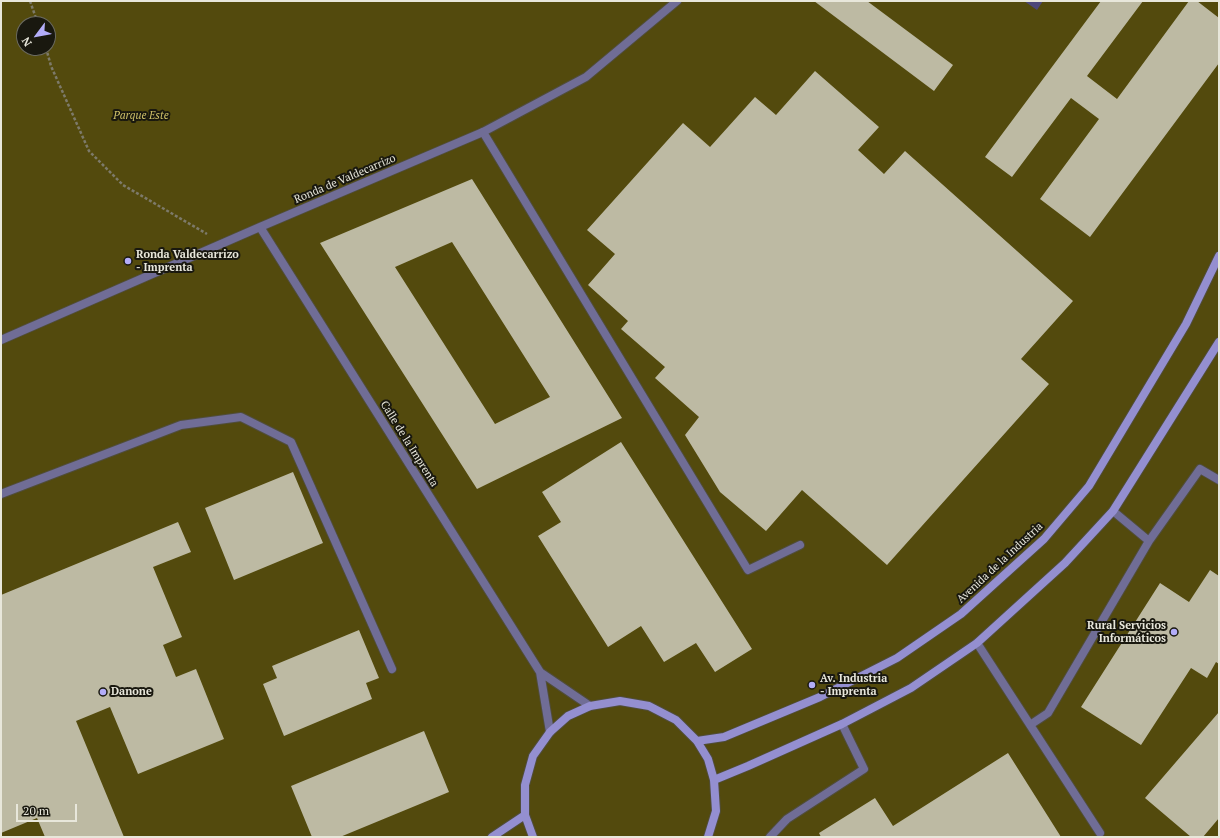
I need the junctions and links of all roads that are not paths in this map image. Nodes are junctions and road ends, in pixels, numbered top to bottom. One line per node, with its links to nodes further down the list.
1 (677, 1): 2 (street, Ronda de Valdecarrizo)
2 (483, 132): 3 (street, Ronda de Valdecarrizo); 11 (street)
3 (260, 227): 5 (street, Ronda de Valdecarrizo); 14 (street, Calle de la Imprenta)
4 (1219, 256): 19 (street, Avenida de la Industria)
5 (1, 340)
6 (1218, 346): 9 (street)
7 (1219, 480): 10 (street)
8 (1, 494): 13 (street)
9 (1112, 511): 10 (street); 12 (street)
10 (1149, 540): 17 (street)
11 (800, 545)
12 (977, 643): 16 (street); 17 (street)
13 (392, 669)
14 (540, 672): 15 (street, Calle de la Imprenta); 18 (street, Calle de la Imprenta)
15 (590, 706): 18 (street); 19 (street)
16 (842, 724): 20 (street); 26 (street)
17 (1030, 725): 22 (street)
18 (550, 732): 21 (street)
19 (697, 741): 20 (street)
20 (714, 780): 25 (street)
21 (525, 815): 23 (street); 24 (street)
22 (1100, 833)
23 (492, 837)
24 (533, 837)
25 (708, 837)
26 (770, 837)

